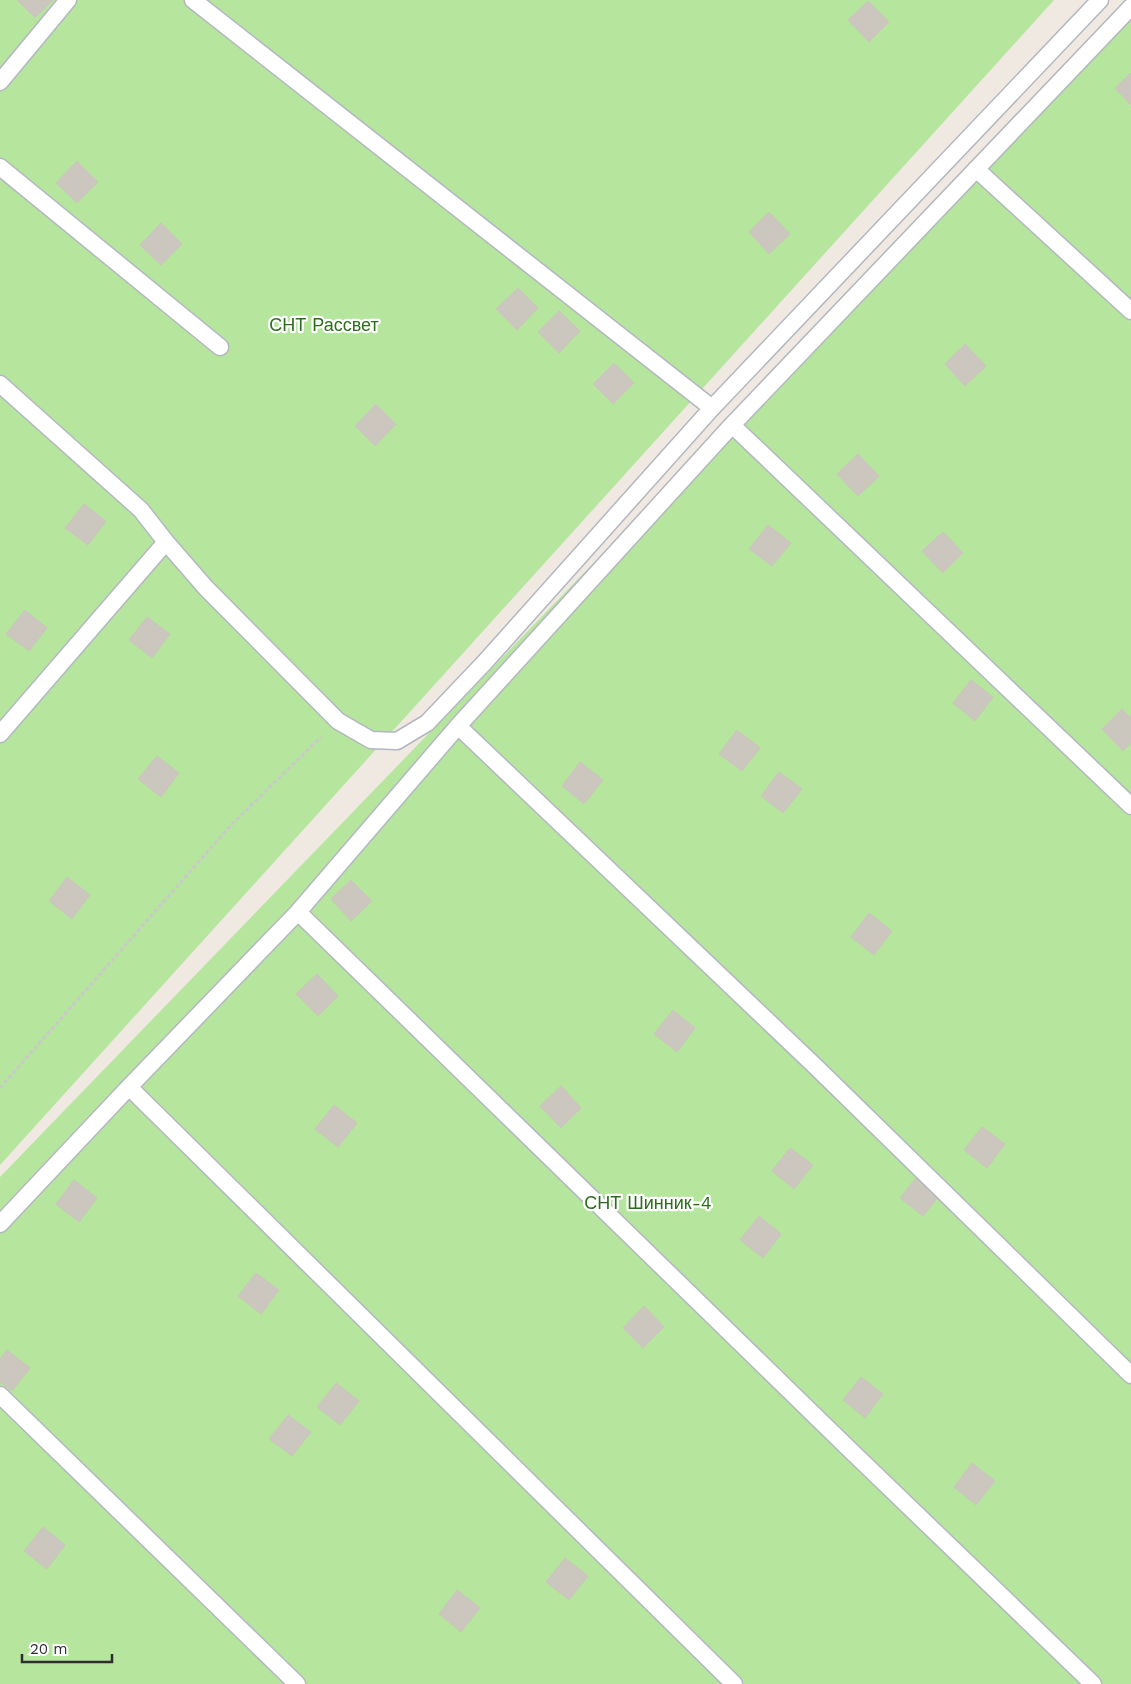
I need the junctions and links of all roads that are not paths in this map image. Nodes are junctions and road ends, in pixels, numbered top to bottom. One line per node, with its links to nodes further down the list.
1 (68, 0): 5 (lane)
2 (194, 0): 11 (lane)
3 (1100, 0): 11 (lane)
4 (1131, 7): 7 (lane)
5 (0, 82)
6 (0, 167): 9 (lane)
7 (976, 169): 8 (lane); 12 (lane)
8 (1131, 311)
9 (220, 347)
10 (0, 384): 13 (lane)
11 (712, 408): 13 (lane)
12 (732, 425): 14 (lane); 16 (lane)
13 (166, 542): 15 (lane)
14 (458, 726): 17 (lane); 20 (lane)
15 (0, 734)
16 (1131, 806)
17 (298, 912): 18 (lane); 24 (lane)
18 (129, 1087): 19 (lane); 23 (lane)
19 (0, 1224)
20 (1131, 1375)
21 (0, 1395): 22 (lane)
22 (297, 1684)
23 (734, 1684)
24 (1093, 1684)

